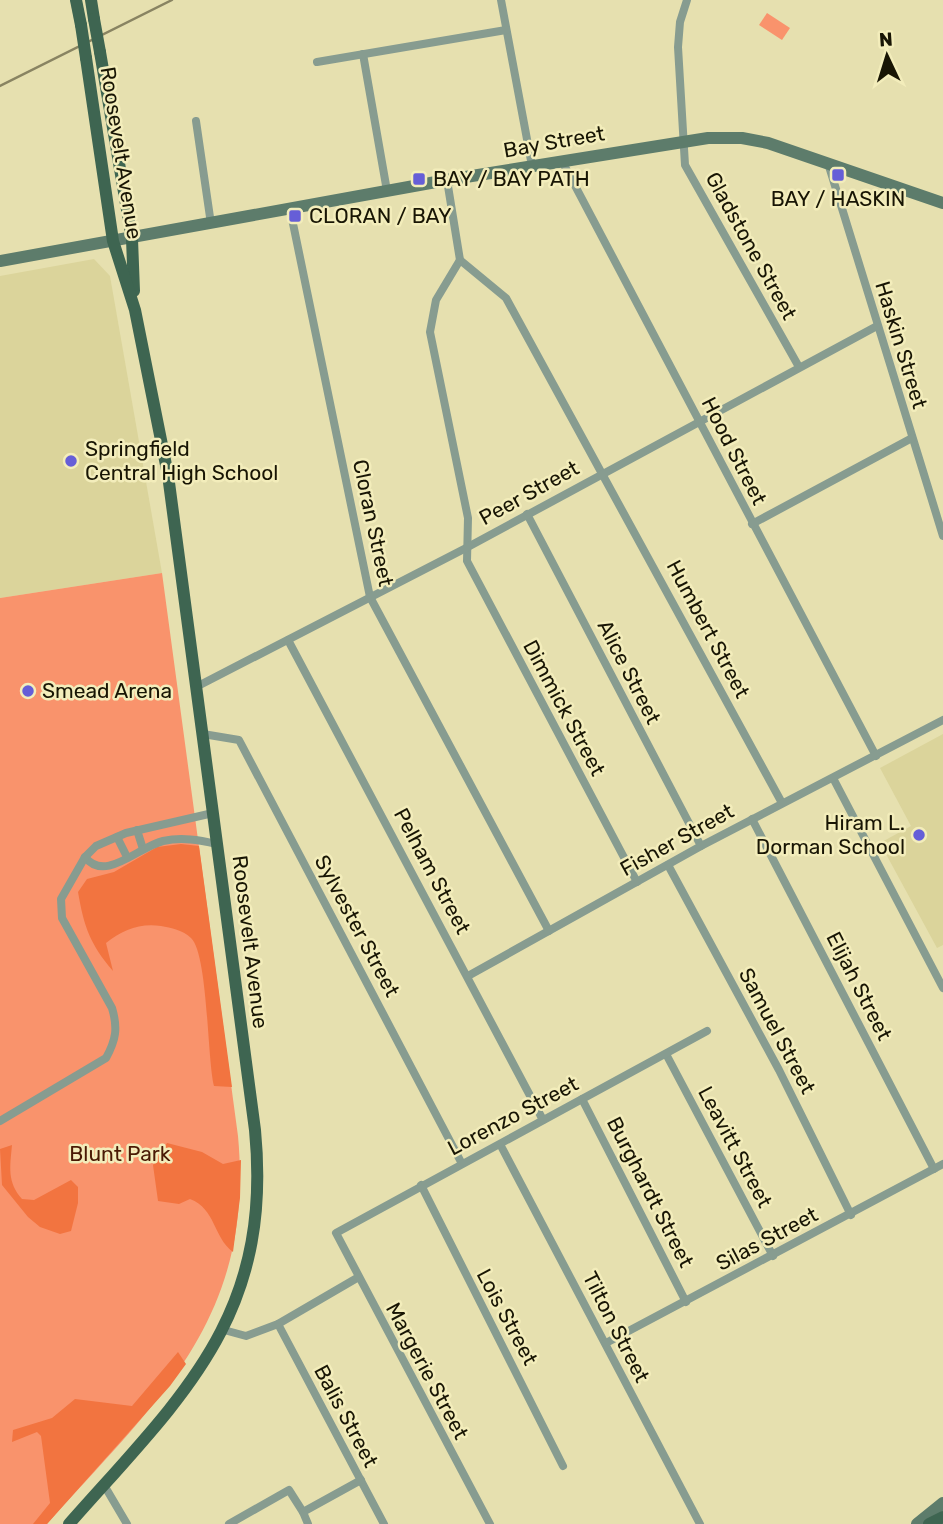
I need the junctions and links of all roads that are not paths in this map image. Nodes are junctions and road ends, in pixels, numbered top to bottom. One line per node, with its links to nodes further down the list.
1 (76, 0): 19 (main road, Roosevelt Avenue, bridge)
2 (91, 0): 18 (main road, Roosevelt Avenue, bridge)
3 (501, 0): 5 (street)
4 (687, 0): 9 (street, Gladstone Street)
5 (506, 30): 6 (street); 12 (street)
6 (363, 54): 7 (street); 14 (street)
7 (317, 62)
8 (196, 121): 17 (street)
9 (681, 140): 10 (main road, Bay Street); 11 (main road, Bay Street); 24 (street, Gladstone Street)
10 (562, 160): 12 (main road, Bay Street); 25 (street, Hood Street)
11 (828, 163): 15 (main road, Bay Street); 23 (street, Haskin Street)
12 (532, 166): 13 (main road, Bay Street)
13 (447, 180): 14 (main road, Bay Street); 20 (street)
14 (387, 191): 16 (main road, Bay Street)
15 (943, 203)
16 (290, 209): 17 (main road, Bay Street); 32 (street, Cloran Street)
17 (211, 224): 18 (main road, Bay Street)
18 (132, 239): 19 (main road, Bay Street); 22 (main road, Roosevelt Avenue)
19 (113, 241): 21 (main road, Bay Street); 22 (main road, Roosevelt Avenue)
20 (460, 260): 27 (street, Humbert Street); 31 (street, Dimmick Street)
21 (0, 261)
22 (135, 310): 34 (main road, Roosevelt Avenue)
23 (877, 326): 24 (street, Peer Street); 26 (street, Haskin Street)
24 (799, 367): 25 (street, Peer Street)
25 (698, 421): 27 (street, Peer Street); 29 (street, Hood Street)
26 (912, 438): 29 (street); 30 (street, Haskin Street)
27 (600, 473): 28 (street, Peer Street); 39 (street, Humbert Street)
28 (527, 514): 31 (street, Peer Street); 45 (street, Alice Street)
29 (752, 524): 37 (street, Hood Street)
30 (943, 536)
31 (466, 548): 32 (street, Peer Street); 50 (street, Dimmick Street)
32 (370, 597): 33 (street, Peer Street); 51 (street, Cloran Street)
33 (288, 640): 34 (street, Peer Street); 52 (street, Pelham Street)
34 (196, 687): 36 (main road, Roosevelt Avenue)
35 (943, 720): 37 (street, Fisher Street)
36 (203, 734): 40 (main road, Roosevelt Avenue); 60 (street, Sylvester Street)
37 (876, 756): 38 (street, Fisher Street)
38 (833, 778): 39 (street, Fisher Street); 53 (street)
39 (782, 803): 41 (street, Fisher Street)
40 (213, 813): 42 (street); 44 (main road, Roosevelt Avenue)
41 (752, 819): 45 (street, Fisher Street); 62 (street, Elijah Street)
42 (137, 830): 43 (street); 46 (street)
43 (117, 837): 47 (street); 48 (street)
44 (217, 844): 46 (street); 70 (main road, Roosevelt Avenue)
45 (701, 846): 49 (street, Fisher Street)
46 (143, 849): 48 (street)
47 (85, 857): 48 (street); 58 (street)
48 (127, 857)
49 (668, 865): 50 (street, Fisher Street); 64 (street, Samuel Street)
50 (637, 883): 51 (street, Fisher Street)
51 (549, 931): 52 (street, Fisher Street)
52 (468, 976): 57 (street, Pelham Street)
53 (943, 988)
54 (707, 1031): 55 (street, Lorenzo Street)
55 (666, 1054): 56 (street, Lorenzo Street); 66 (street, Leavitt Street)
56 (582, 1099): 57 (street, Lorenzo Street); 68 (street, Burghardt Street)
57 (543, 1120): 59 (street, Lorenzo Street)
58 (0, 1121)
59 (501, 1146): 60 (street, Lorenzo Street); 71 (street, Tilton Street)
60 (461, 1162): 63 (street, Lorenzo Street)
61 (943, 1164): 62 (street, Silas Street)
62 (934, 1169): 64 (street, Silas Street)
63 (421, 1185): 65 (street, Lorenzo Street); 72 (street, Lois Street)
64 (851, 1215): 66 (street, Silas Street)
65 (336, 1233): 67 (street, Margerie Street)
66 (773, 1256): 68 (street, Silas Street)
67 (357, 1278): 69 (street); 83 (street, Margerie Street)
68 (686, 1302): 71 (street, Silas Street)
69 (278, 1324): 70 (street); 73 (street, Balis Street)
70 (224, 1330): 74 (main road, Roosevelt Avenue)
71 (606, 1343): 84 (street, Tilton Street)
72 (563, 1466)
73 (361, 1480): 76 (street); 82 (street, Balis Street)
74 (104, 1485): 78 (main road, Roosevelt Avenue); 79 (street)
75 (943, 1503): 85 (main road)
76 (303, 1512): 80 (street); 81 (street)
77 (943, 1517): 86 (main road)
78 (69, 1524)
79 (127, 1524)
80 (229, 1524)
81 (307, 1524)
82 (384, 1524)
83 (490, 1524)
84 (701, 1524)
85 (917, 1524)
86 (929, 1524)

